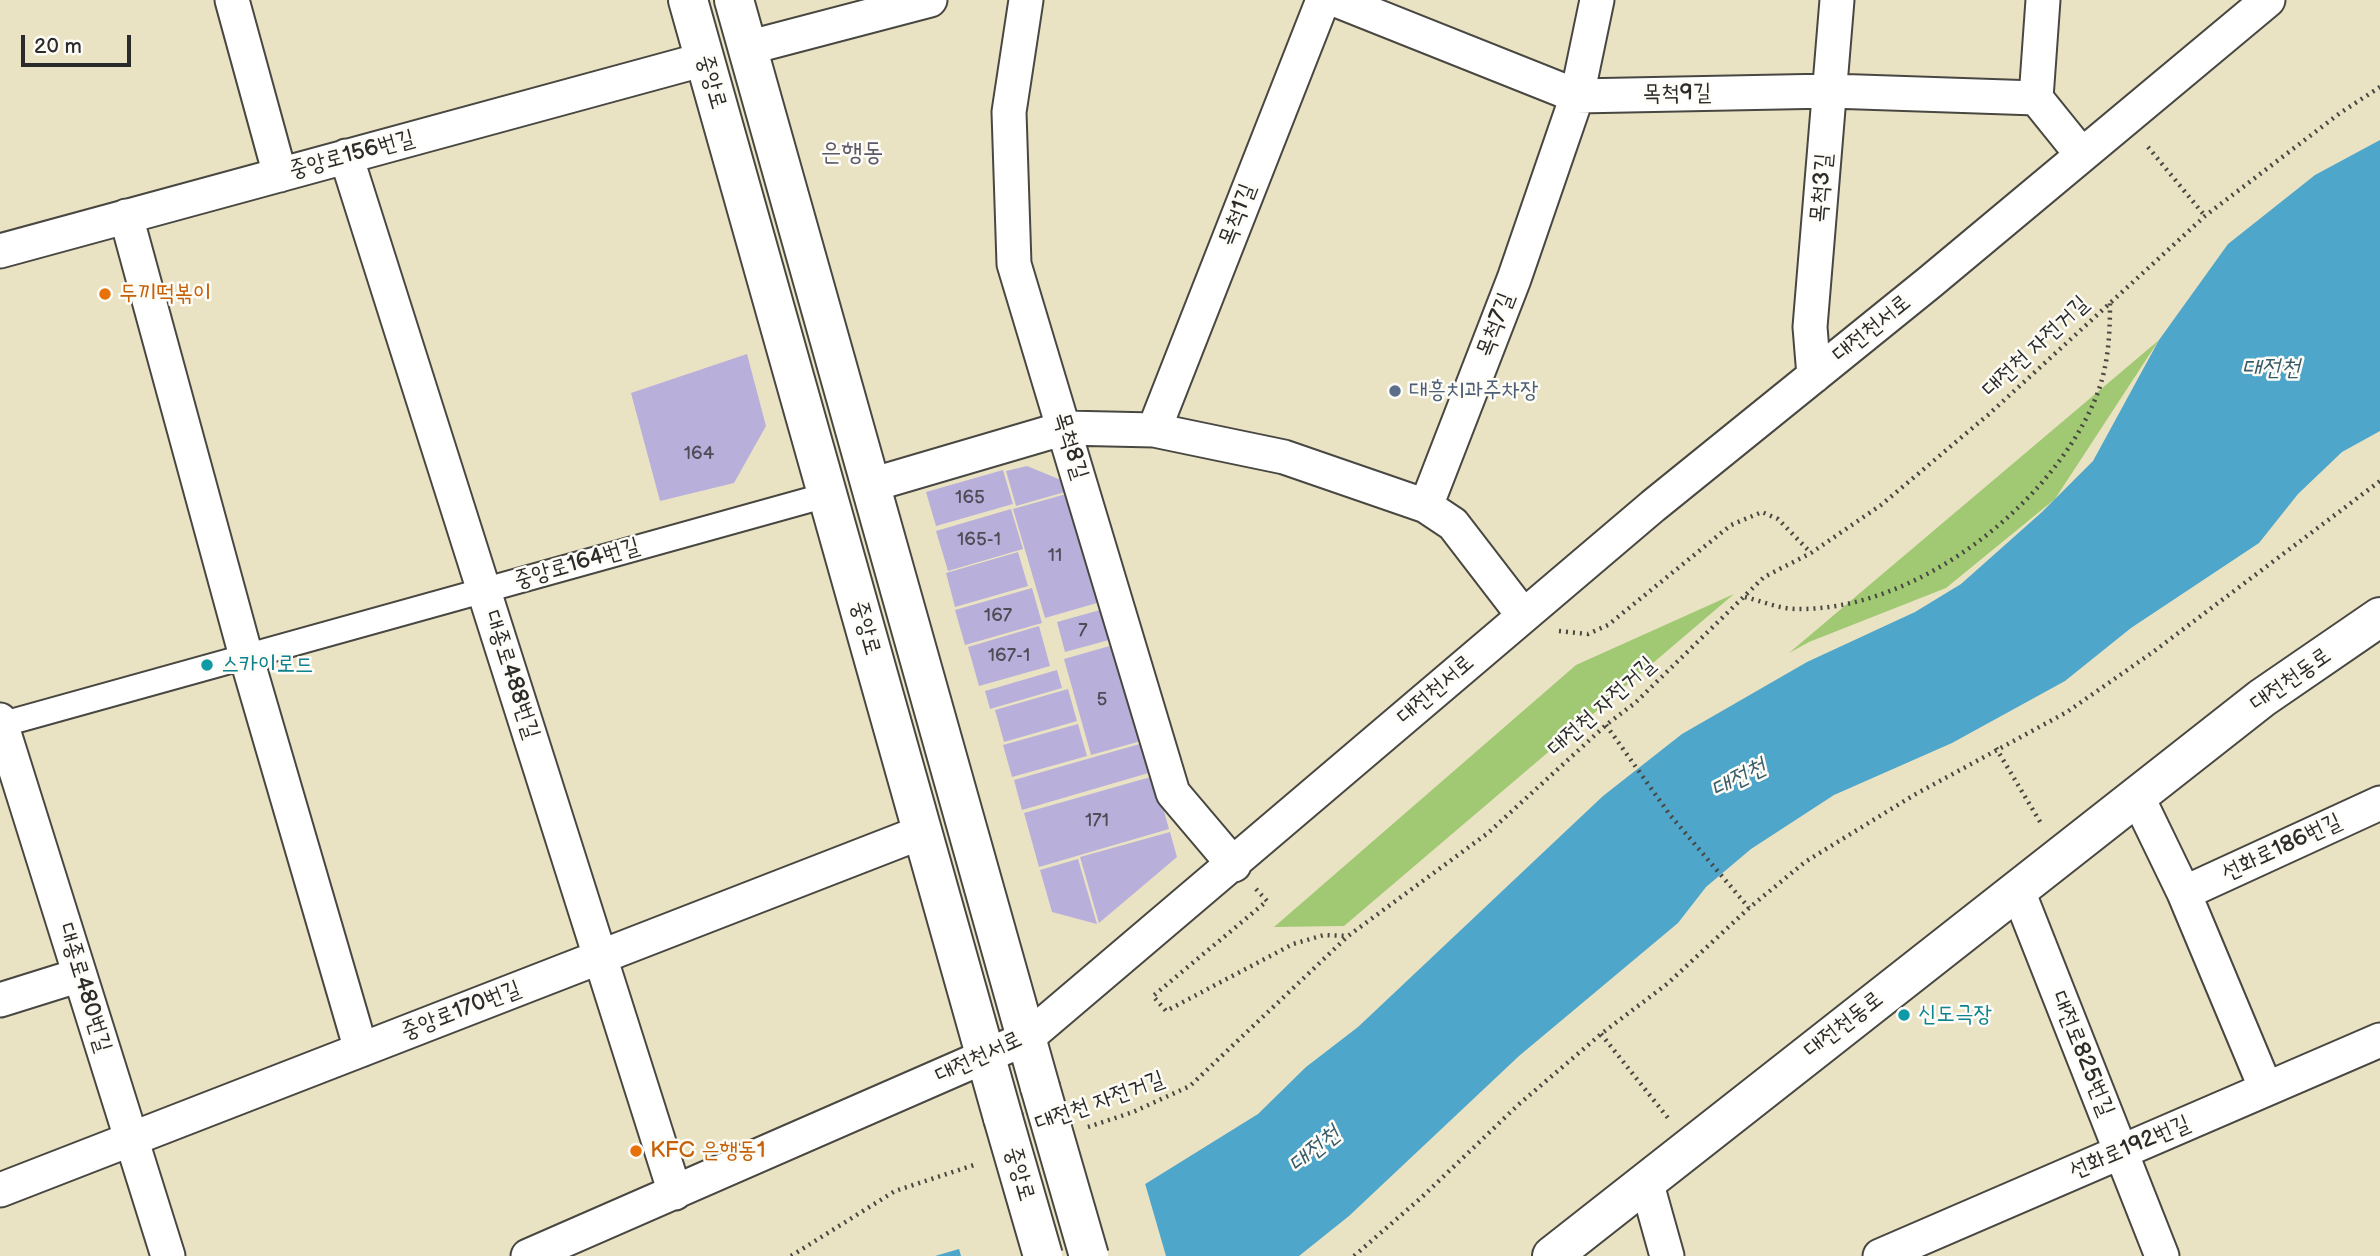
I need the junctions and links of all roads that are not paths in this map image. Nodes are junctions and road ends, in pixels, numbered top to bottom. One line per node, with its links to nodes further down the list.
1 (232, 0): 19 (street)
2 (688, 0): 13 (main road, 중앙로)
3 (734, 0): 12 (main road, 중앙로)
4 (930, 0): 12 (street)
5 (1026, 0): 23 (street, 목척8길)
6 (1322, 0): 24 (street, 목척1길)
7 (1336, 0): 15 (street, 목척9길)
8 (1597, 0): 15 (street, 목척7길)
9 (1837, 0): 14 (street, 목척3길)
10 (2043, 0): 16 (street)
11 (2259, 4): 17 (street, 대전천서로)
12 (747, 48): 25 (main road, 중앙로)
13 (705, 59): 18 (street, 중앙로156번길); 26 (main road, 중앙로)
14 (1830, 91): 15 (street, 목척9길); 16 (street, 목척9길); 22 (street, 목척3길)
15 (1577, 96): 27 (street, 목척7길)
16 (2036, 98): 17 (street)
17 (2082, 155): 22 (street, 대전천서로)
18 (346, 156): 19 (street, 중앙로156번길); 28 (street, 대종로488번길)
19 (280, 174): 20 (street, 중앙로156번길)
20 (126, 216): 21 (street, 중앙로156번길); 31 (street)
21 (0, 251)
22 (1814, 376): 29 (street, 대전천서로)
23 (1065, 428): 24 (street); 25 (street); 36 (street, 목척8길)
24 (1154, 430): 27 (street)
25 (871, 485): 42 (main road, 중앙로)
26 (828, 495): 28 (street, 중앙로164번길); 35 (main road, 중앙로)
27 (1426, 506): 29 (street)
28 (484, 590): 31 (street, 중앙로164번길); 39 (street, 대종로488번길)
29 (1523, 615): 36 (street, 대전천서로)
30 (2380, 617): 33 (main road, 대전천동로)
31 (246, 656): 32 (street, 중앙로164번길); 44 (street)
32 (0, 723): 40 (street, 대종로480번길)
33 (2138, 798): 37 (main road, 대전천동로); 38 (street)
34 (2380, 803): 38 (street, 선화로186번길)
35 (922, 832): 39 (street, 중앙로170번길); 45 (main road, 중앙로)
36 (1234, 865): 42 (street, 대전천서로)
37 (2018, 891): 48 (street, 대전로825번길); 49 (main road, 대전천동로)
38 (2184, 893): 46 (street)
39 (600, 957): 44 (street, 중앙로170번길); 51 (street, 대종로488번길)
40 (80, 975): 41 (street); 47 (street, 대종로480번길)
41 (0, 1000)
42 (1027, 1038): 45 (street, 대전천서로); 55 (main road, 중앙로, bridge)
43 (2380, 1040): 46 (street, 선화로192번길)
44 (361, 1050): 47 (street, 중앙로170번길)
45 (985, 1056): 51 (street, 대전천서로); 54 (main road, 중앙로, bridge)
46 (2266, 1089): 48 (street, 선화로192번길)
47 (131, 1139): 50 (street, 중앙로170번길); 52 (street, 대종로480번길)
48 (2121, 1152): 58 (street, 선화로192번길); 59 (street, 대전로825번길)
49 (1646, 1181): 56 (main road, 대전천동로); 57 (street)
50 (0, 1190)
51 (675, 1193): 53 (street, 대전천서로)
52 (168, 1256)
53 (528, 1256)
54 (1044, 1256)
55 (1089, 1256)
56 (1552, 1256)
57 (1667, 1256)
58 (1880, 1256)
59 (2162, 1256)

